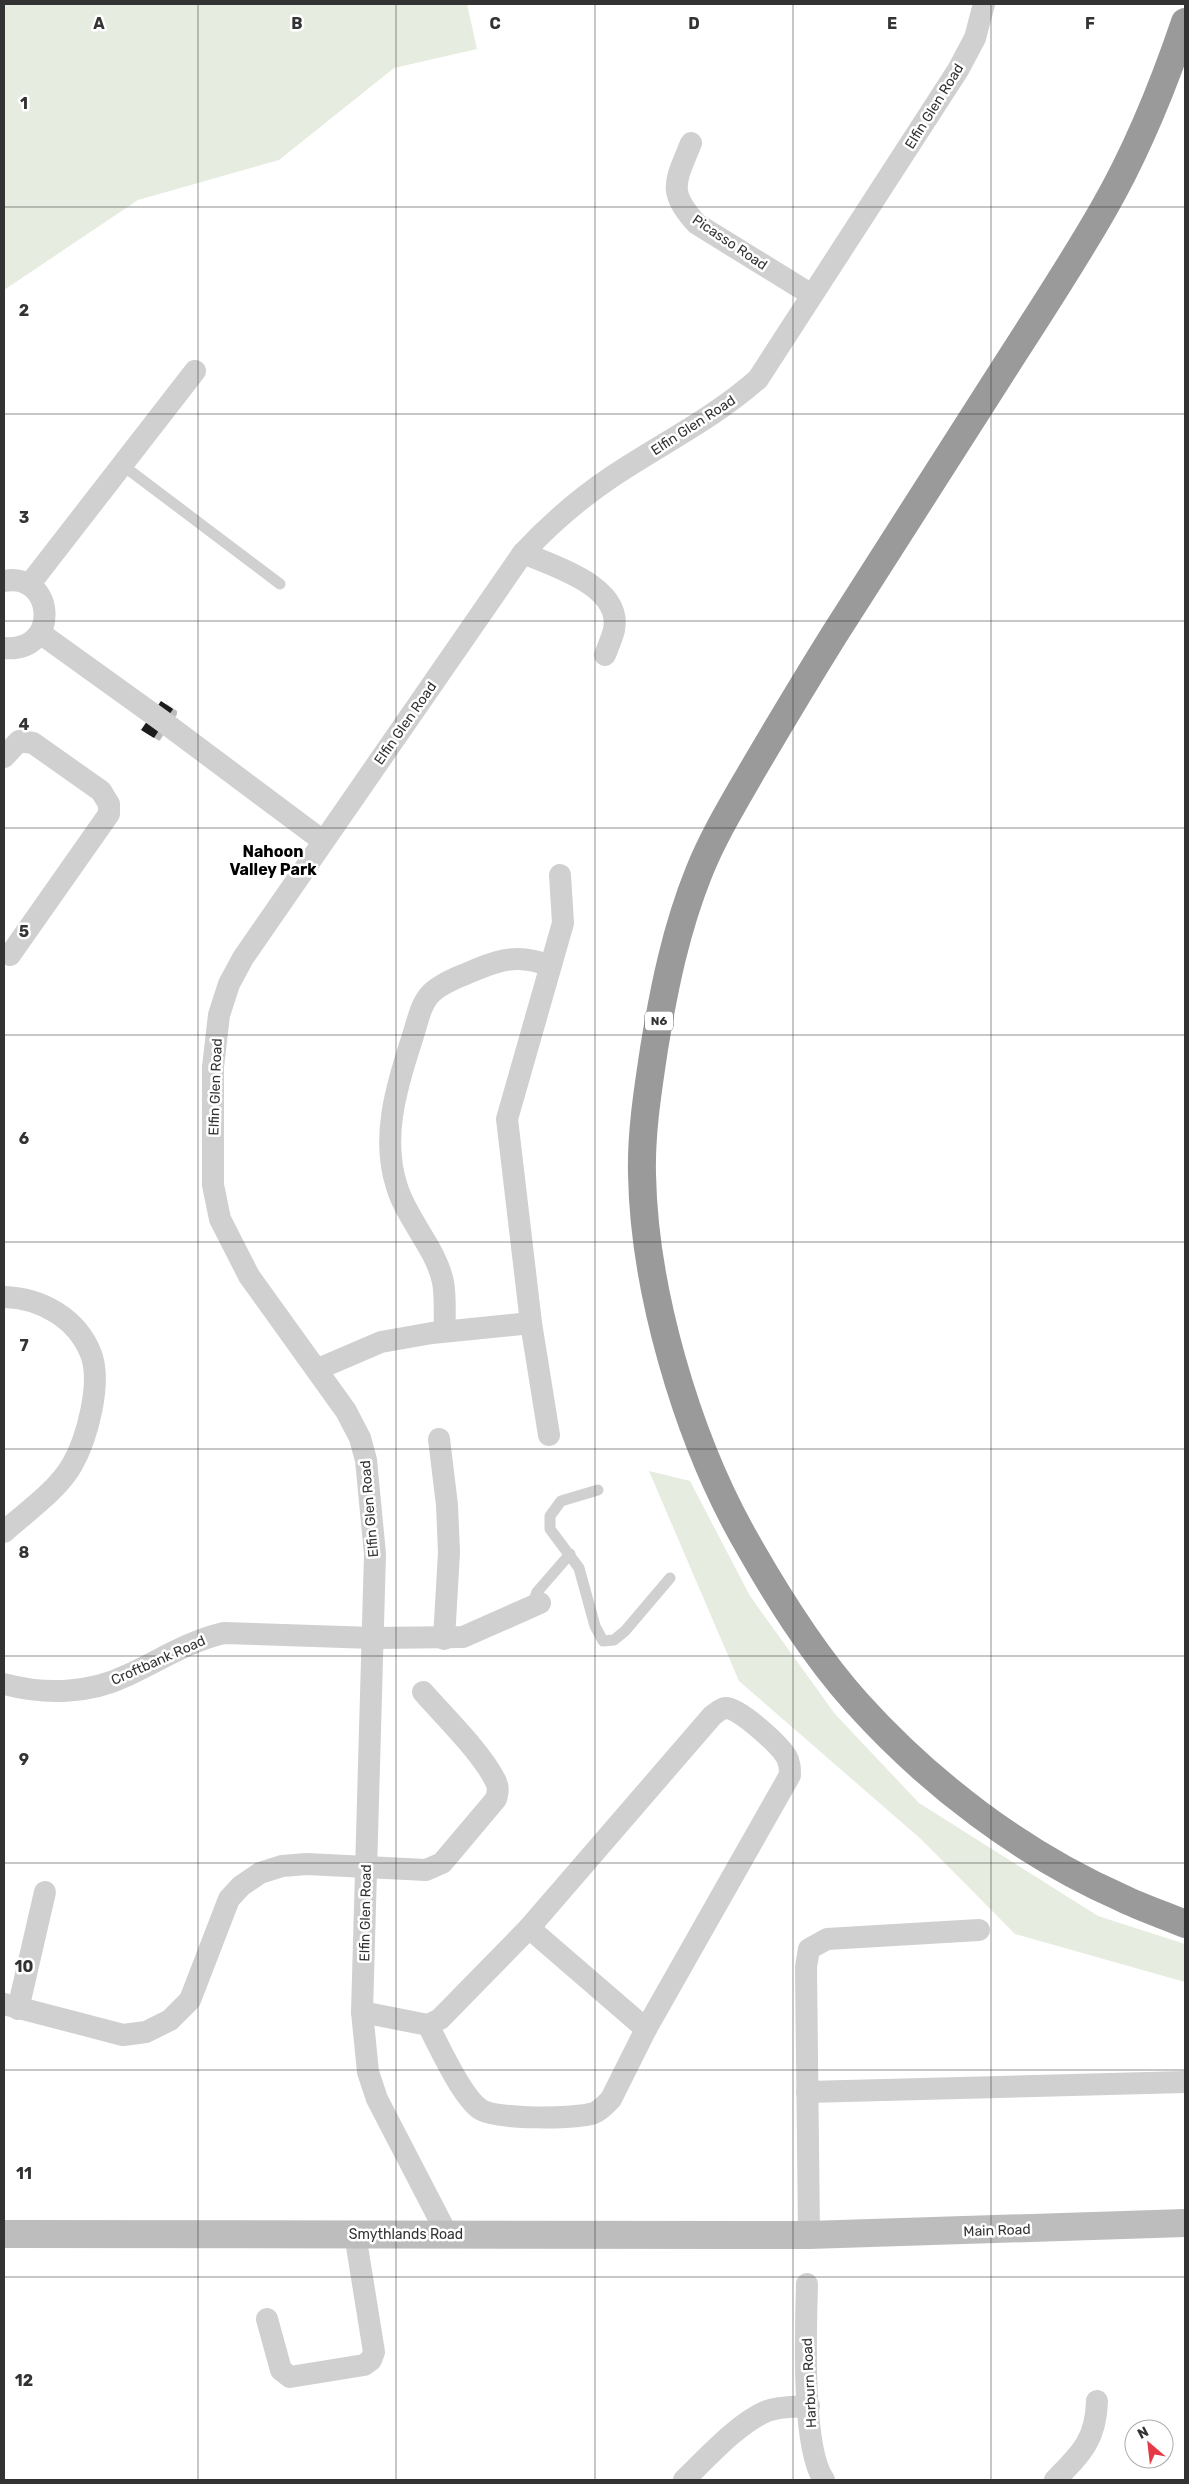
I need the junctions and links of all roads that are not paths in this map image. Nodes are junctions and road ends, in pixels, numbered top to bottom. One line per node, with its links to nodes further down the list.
1 (984, 4): 4 (street, Elfin Glen Road)
2 (1185, 22): 36 (highway, N6)
3 (691, 142): 4 (street, Picasso Road)
4 (812, 295): 7 (street, Elfin Glen Road)
5 (195, 371): 6 (street)
6 (122, 464): 9 (lane); 10 (street)
7 (523, 553): 13 (street); 15 (street, Elfin Glen Road)
8 (4, 581): 10 (street)
9 (280, 584)
10 (29, 585): 11 (street)
11 (40, 633): 12 (street); 15 (street)
12 (4, 648)
13 (605, 655)
14 (4, 757): 17 (street)
15 (323, 841): 22 (street, Elfin Glen Road)
16 (560, 875): 18 (street)
17 (10, 955)
18 (550, 966): 20 (street); 21 (street)
19 (4, 1297): 26 (street)
20 (531, 1324): 21 (street); 23 (street)
21 (445, 1332): 22 (street)
22 (318, 1370): 30 (street, Elfin Glen Road)
23 (550, 1435)
24 (439, 1439): 31 (street)
25 (598, 1490): 27 (lane)
26 (4, 1532)
27 (570, 1554): 28 (lane); 29 (lane)
28 (670, 1578)
29 (536, 1605): 31 (street, Croftbank Road)
30 (373, 1638): 31 (street, Croftbank Road); 32 (street, Croftbank Road); 34 (street, Elfin Glen Road)
31 (444, 1638)
32 (4, 1684)
33 (423, 1692): 34 (street)
34 (366, 1867): 39 (street); 40 (street, Elfin Glen Road)
35 (45, 1892): 39 (street)
36 (1185, 1924)
37 (529, 1928): 41 (street); 42 (street); 42 (street)
38 (979, 1930): 44 (street)
39 (11, 2006)
40 (362, 2012): 41 (street); 48 (street, Elfin Glen Road)
41 (428, 2025): 42 (street)
42 (646, 2028)
43 (1185, 2082): 44 (street)
44 (807, 2092): 49 (street)
45 (1185, 2223): 49 (main road, Main Road)
46 (4, 2234): 47 (main road, Smythlands Road)
47 (355, 2234): 48 (main road, Smythlands Road); 51 (street)
48 (447, 2234): 49 (main road, Smythlands Road)
49 (809, 2235)
50 (807, 2284): 53 (street, Harburn Road)
51 (267, 2319)
52 (1097, 2401): 56 (street)
53 (809, 2406): 54 (street); 55 (street, Harburn Road)
54 (684, 2480)
55 (824, 2480)
56 (1055, 2480)

